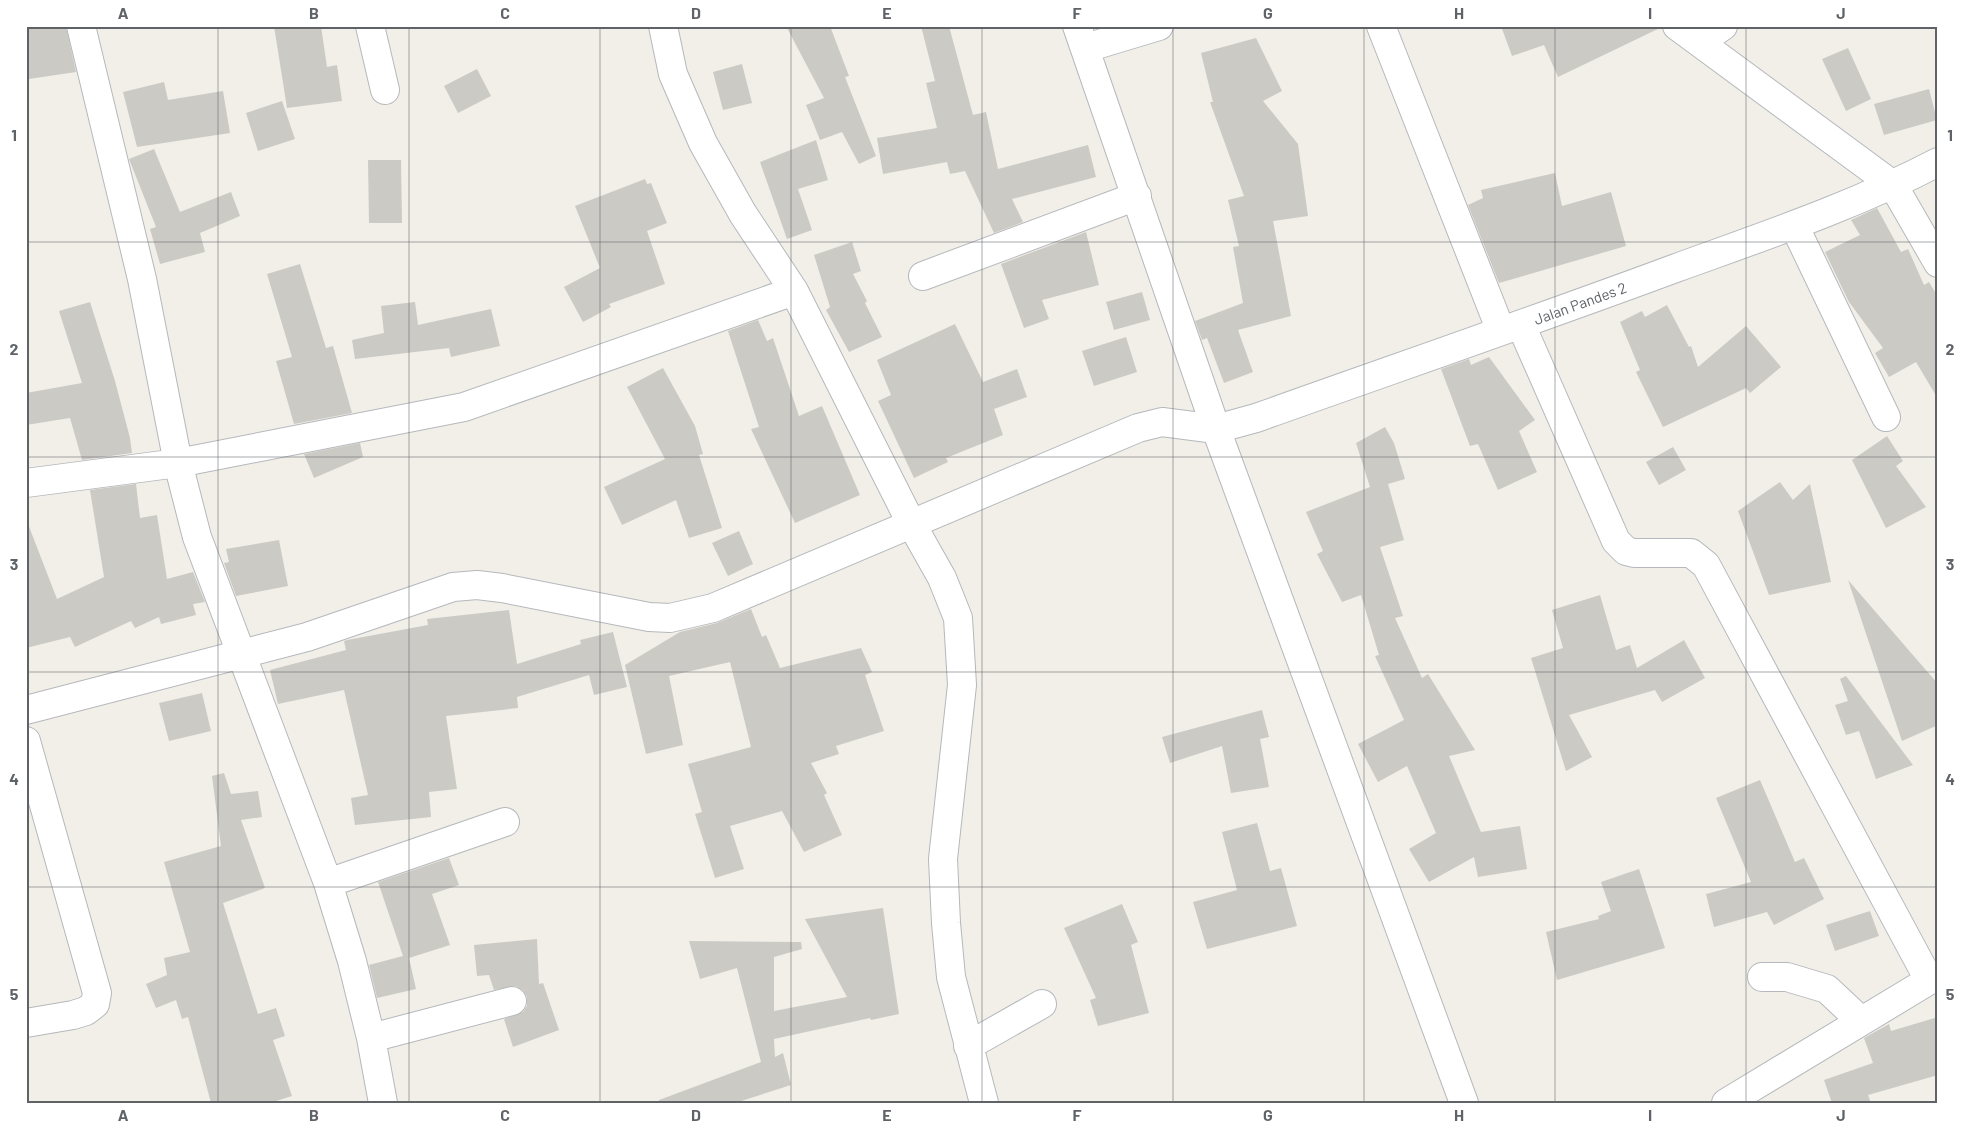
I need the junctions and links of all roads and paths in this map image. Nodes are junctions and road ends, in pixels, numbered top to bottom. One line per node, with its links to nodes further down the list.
1 (81, 26): 21 (street)
2 (370, 26): 10 (street)
3 (662, 26): 17 (street)
4 (1159, 26): 8 (street)
5 (1381, 26): 18 (street)
6 (1677, 26): 9 (street)
7 (1723, 26): 9 (street)
8 (1082, 37): 13 (street)
9 (1700, 42): 12 (street)
10 (385, 90)
11 (1938, 162): 12 (street, Jalan Pandes 2)
12 (1893, 185): 14 (street, Jalan Pandes 2); 15 (street)
13 (1137, 196): 16 (street); 20 (street)
14 (1794, 225): 18 (street, Jalan Pandes 2); 19 (street)
15 (1938, 263)
16 (923, 276)
17 (794, 291): 21 (street); 23 (street)
18 (1511, 328): 20 (street, Jalan Pandes 2); 30 (street)
19 (1886, 417)
20 (1216, 429): 23 (street); 39 (street)
21 (178, 463): 22 (street); 24 (street)
22 (26, 483)
23 (911, 523): 24 (street); 36 (street)
24 (240, 654): 25 (street); 28 (street)
25 (26, 710)
26 (26, 741): 34 (street)
27 (504, 822): 28 (street)
28 (328, 884): 35 (street)
29 (1762, 977): 33 (street)
30 (1933, 977): 33 (street)
31 (512, 1001): 35 (street)
32 (1042, 1004): 36 (street)
33 (1861, 1021): 40 (street)
34 (26, 1023)
35 (371, 1038): 37 (street)
36 (968, 1046): 38 (street)
37 (382, 1103)
38 (984, 1103)
39 (1464, 1103)
40 (1726, 1103)

